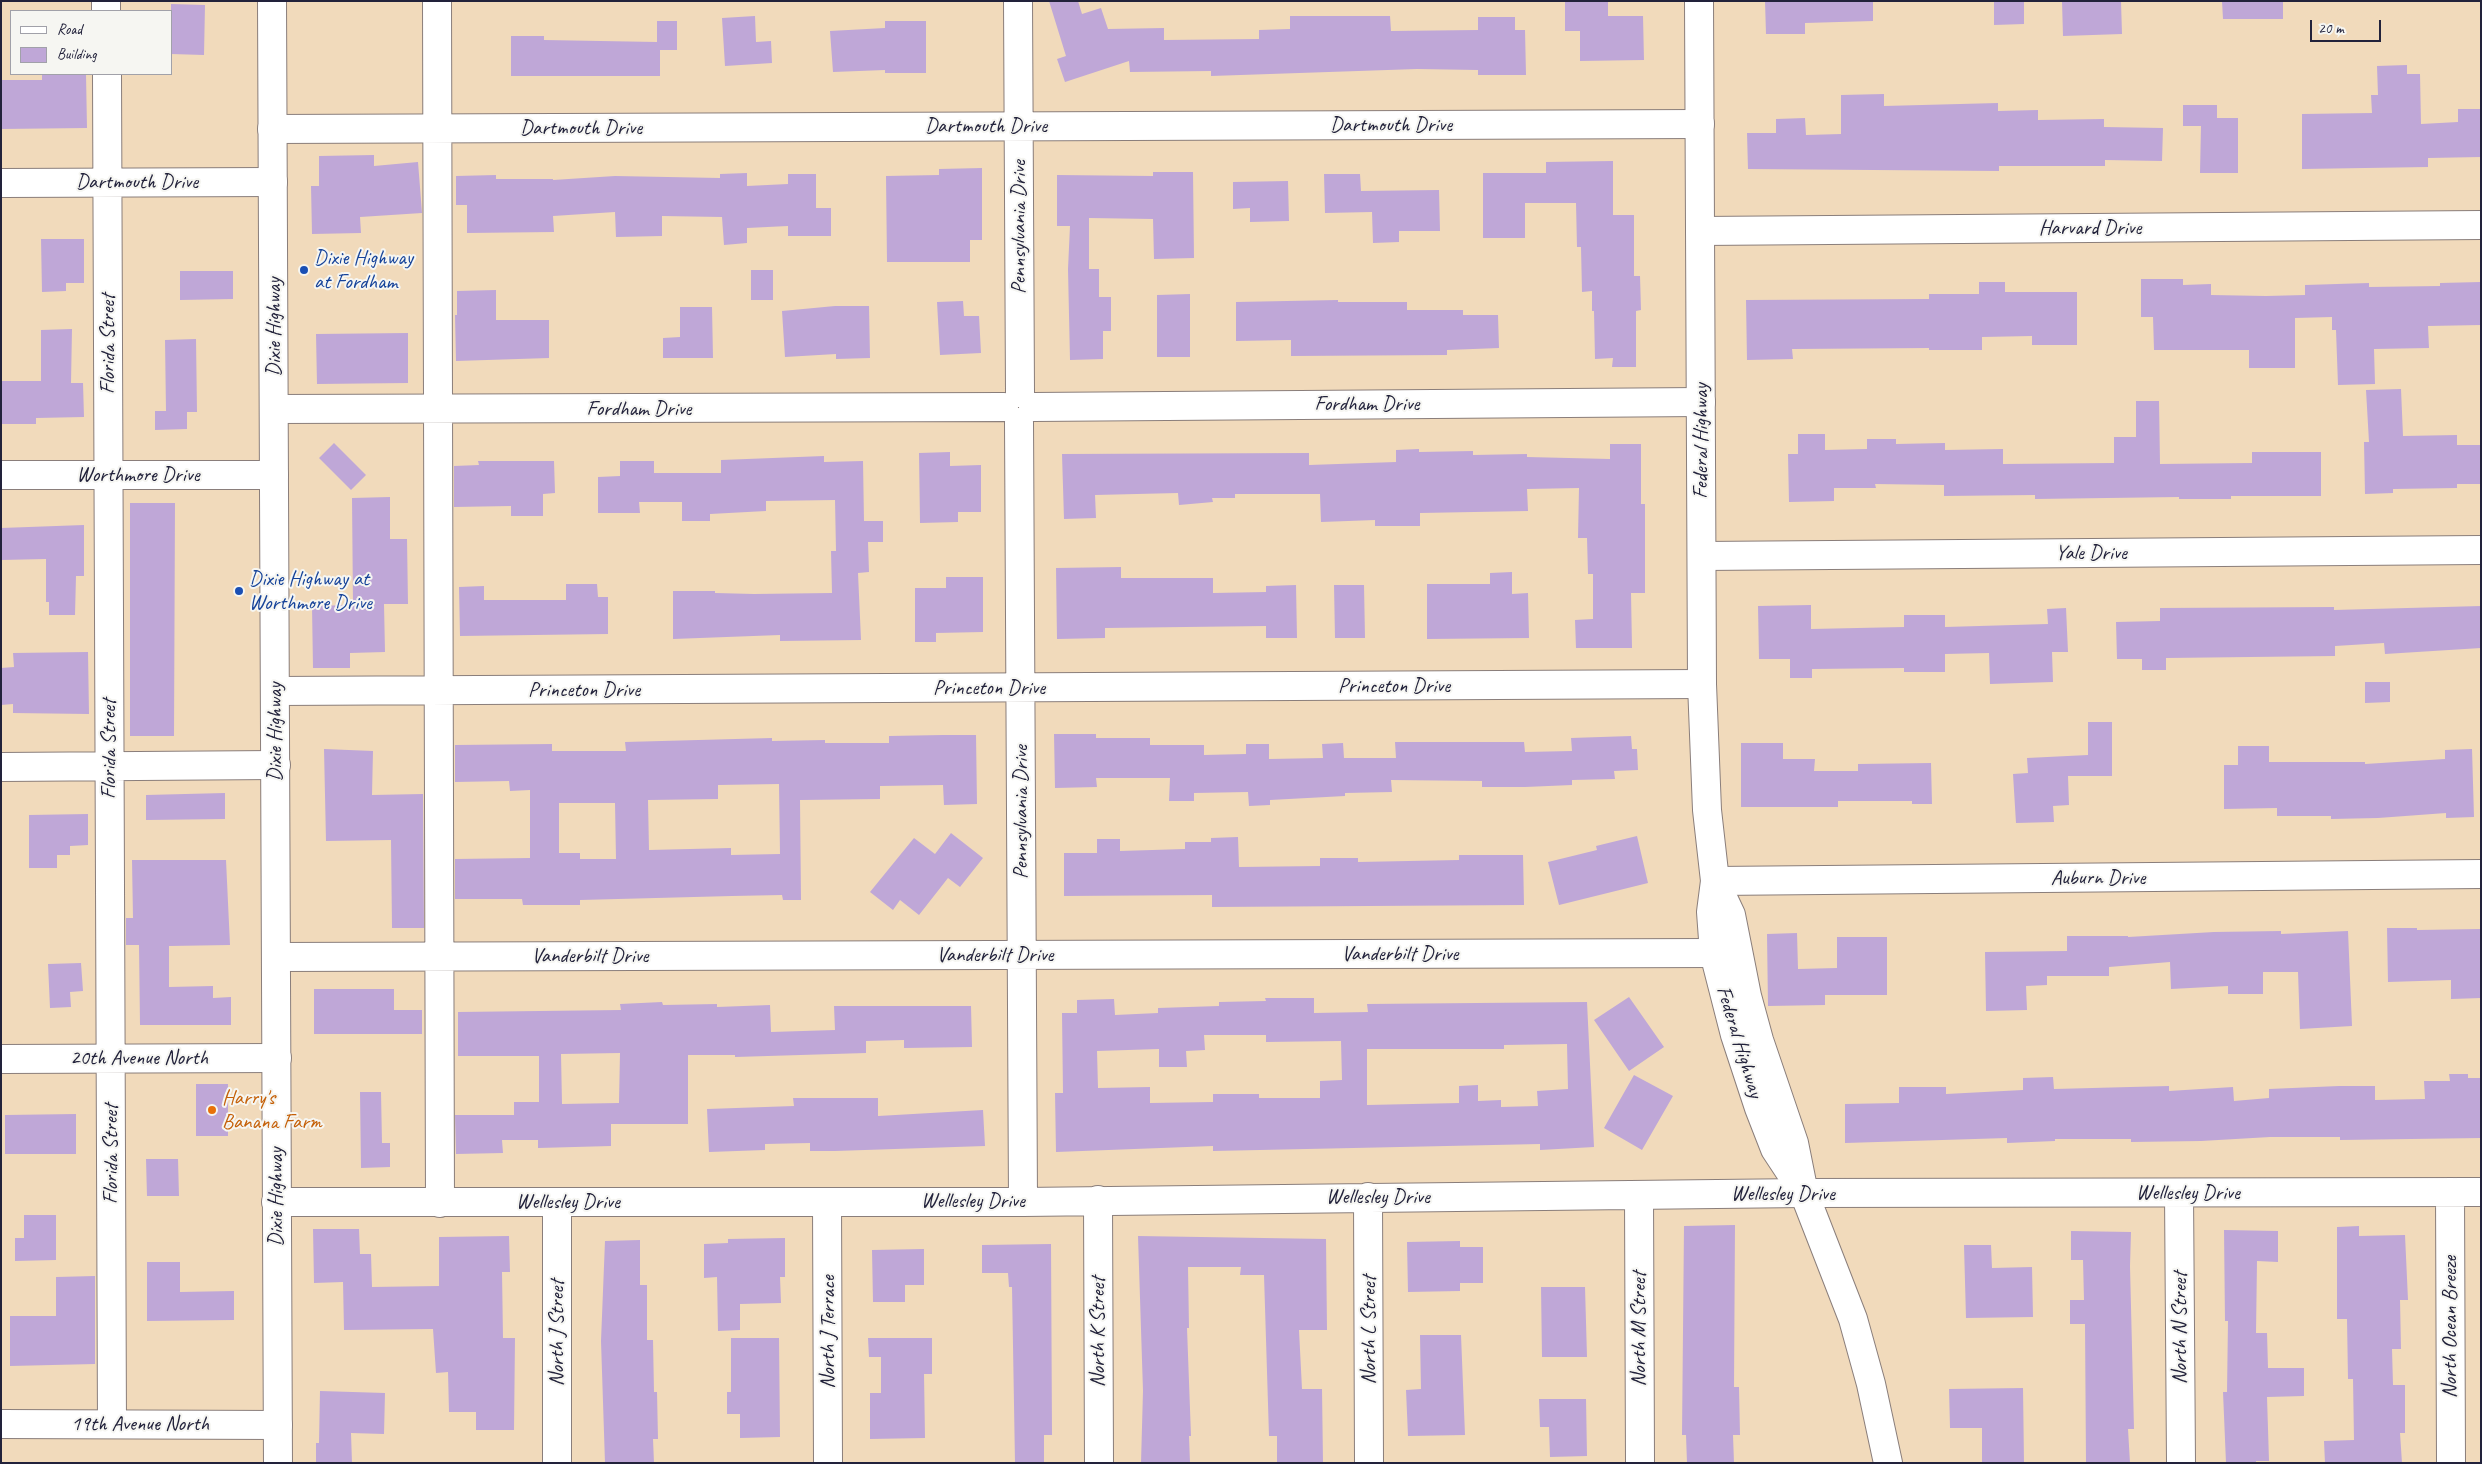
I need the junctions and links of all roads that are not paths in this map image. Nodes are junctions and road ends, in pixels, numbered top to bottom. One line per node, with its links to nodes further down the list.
1 (272, 1): 8 (street, Dixie Highway)
2 (436, 1): 9 (street)
3 (1018, 1): 7 (street, Pennsylvania Drive)
4 (1699, 1): 6 (street, Federal Highway)
5 (107, 75): 11 (street, Florida Street)
6 (1700, 124): 7 (street, Dartmouth Drive); 14 (street, Federal Highway)
7 (1019, 125): 9 (street, Dartmouth Drive); 16 (street, Pennsylvania Drive)
8 (272, 129): 9 (street, Dartmouth Drive); 12 (street, Dixie Highway)
9 (437, 129): 18 (street)
10 (1, 182): 11 (street, Dartmouth Drive)
11 (107, 182): 12 (street, Dartmouth Drive); 19 (street, Florida Street)
12 (273, 182): 17 (street, Dixie Highway)
13 (2481, 225): 14 (street, Harvard Drive)
14 (1700, 231): 15 (street, Federal Highway)
15 (1701, 402): 16 (street, Fordham Drive); 23 (street, Federal Highway)
16 (1019, 407): 18 (street, Fordham Drive); 25 (street, Pennsylvania Drive)
17 (274, 409): 18 (street, Fordham Drive); 21 (street, Dixie Highway)
18 (438, 410): 27 (street)
19 (108, 474): 20 (street, Worthmore Drive); 21 (street, Worthmore Drive); 29 (street, Florida Street)
20 (1, 475)
21 (274, 475): 26 (street, Dixie Highway)
22 (2481, 550): 23 (street, Yale Drive)
23 (1702, 556): 24 (street, Federal Highway)
24 (1702, 684): 25 (street, Princeton Drive); 32 (street, Federal Highway)
25 (1021, 688): 27 (street, Princeton Drive); 34 (street, Pennsylvania Drive)
26 (275, 691): 27 (street, Princeton Drive); 28 (street, Dixie Highway)
27 (439, 691): 36 (street)
28 (276, 765): 29 (street); 35 (street, Dixie Highway)
29 (109, 766): 30 (street); 39 (street, Florida Street)
30 (1, 767)
31 (2481, 874): 32 (street, Auburn Drive)
32 (1715, 881): 33 (street, Federal Highway); 42 (street, Federal Highway)
33 (1714, 953): 34 (street, Vanderbilt Drive); 42 (street, Federal Highway)
34 (1022, 954): 36 (street, Vanderbilt Drive); 50 (street, Pennsylvania Drive)
35 (276, 957): 36 (street, Vanderbilt Drive); 37 (street, Dixie Highway)
36 (440, 957): 51 (street)
37 (276, 1058): 39 (street, 20th Avenue North); 47 (street, Dixie Highway)
38 (1, 1059): 39 (street, 20th Avenue North)
39 (110, 1059): 53 (street, Florida Street)
40 (2450, 1192): 41 (street, Wellesley Drive); 43 (street, Wellesley Drive); 63 (street, North Ocean Breeze)
41 (2481, 1192)
42 (1804, 1193): 43 (street, Wellesley Drive); 44 (street, Wellesley Drive); 61 (street, Federal Highway)
43 (2180, 1193): 62 (street, North N Street)
44 (1639, 1195): 45 (street, Wellesley Drive); 60 (street, North M Street)
45 (1368, 1196): 46 (street, Wellesley Drive); 59 (street, North L Street)
46 (1098, 1200): 50 (street, Wellesley Drive); 58 (street, North K Street)
47 (276, 1202): 51 (street, Wellesley Drive); 54 (street, Dixie Highway)
48 (557, 1202): 49 (street, Wellesley Drive); 51 (street, Wellesley Drive); 56 (street, North J Street)
49 (828, 1202): 50 (street, Wellesley Drive); 57 (street, North J Terrace)
50 (1023, 1202)
51 (440, 1203)
52 (1, 1424): 53 (street, 19th Avenue North)
53 (112, 1424): 54 (street, 19th Avenue North)
54 (278, 1425): 55 (street, Dixie Highway)
55 (278, 1463)
56 (557, 1463)
57 (828, 1463)
58 (1099, 1463)
59 (1369, 1463)
60 (1640, 1463)
61 (1888, 1463)
62 (2181, 1463)
63 (2451, 1463)

